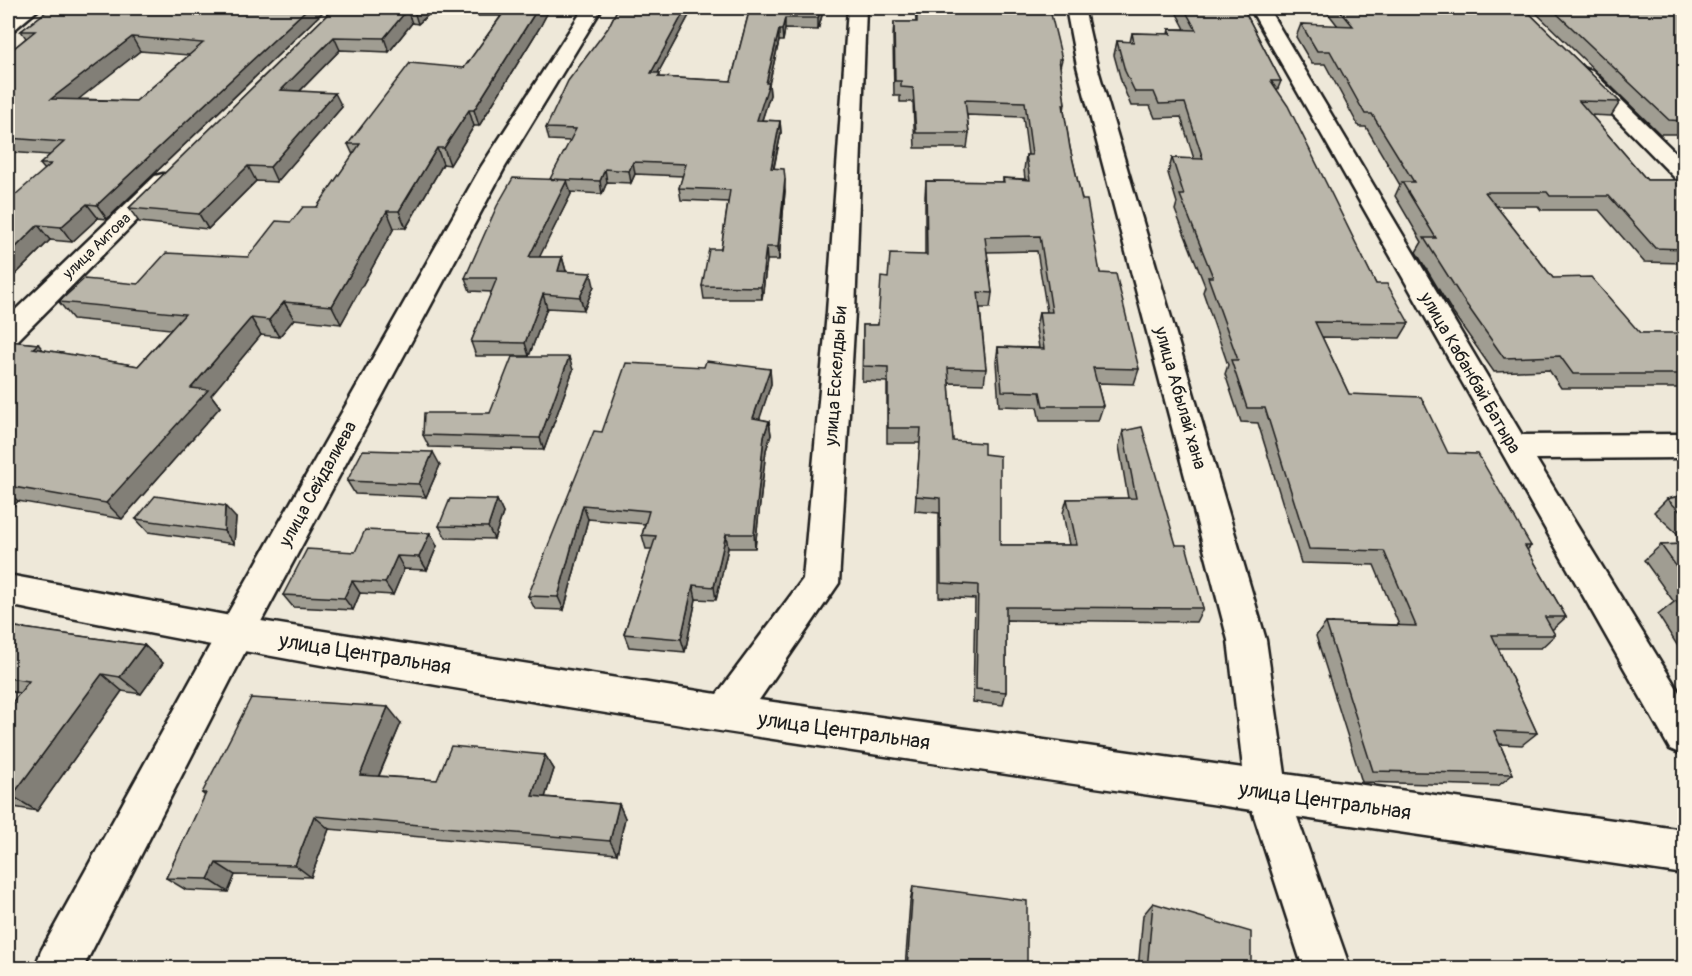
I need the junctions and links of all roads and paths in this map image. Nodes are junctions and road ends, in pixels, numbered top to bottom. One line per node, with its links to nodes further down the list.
1 (31, 8): 6 (street)
2 (593, 8): 14 (street, улица Сейдалиева)
3 (857, 8): 15 (street, улица Ескелды Би)
4 (1075, 8): 17 (street, улица Абылай хана)
5 (1259, 8): 11 (street, улица Кабанбай Батыра)
6 (8, 25)
7 (1568, 57): 9 (street)
8 (178, 166): 10 (street, улица Аитова)
9 (1684, 174)
10 (8, 333)
11 (1513, 447): 12 (street); 16 (street, улица Кабанбай Батыра)
12 (1684, 447)
13 (8, 590): 14 (street, улица Центральная)
14 (236, 633): 15 (street, улица Центральная); 19 (street, улица Сейдалиева)
15 (726, 714): 17 (street, улица Центральная)
16 (1684, 736)
17 (1267, 792): 18 (street, улица Центральная); 20 (street, улица Абылай хана)
18 (1684, 852)
19 (58, 969)
20 (1326, 969)

